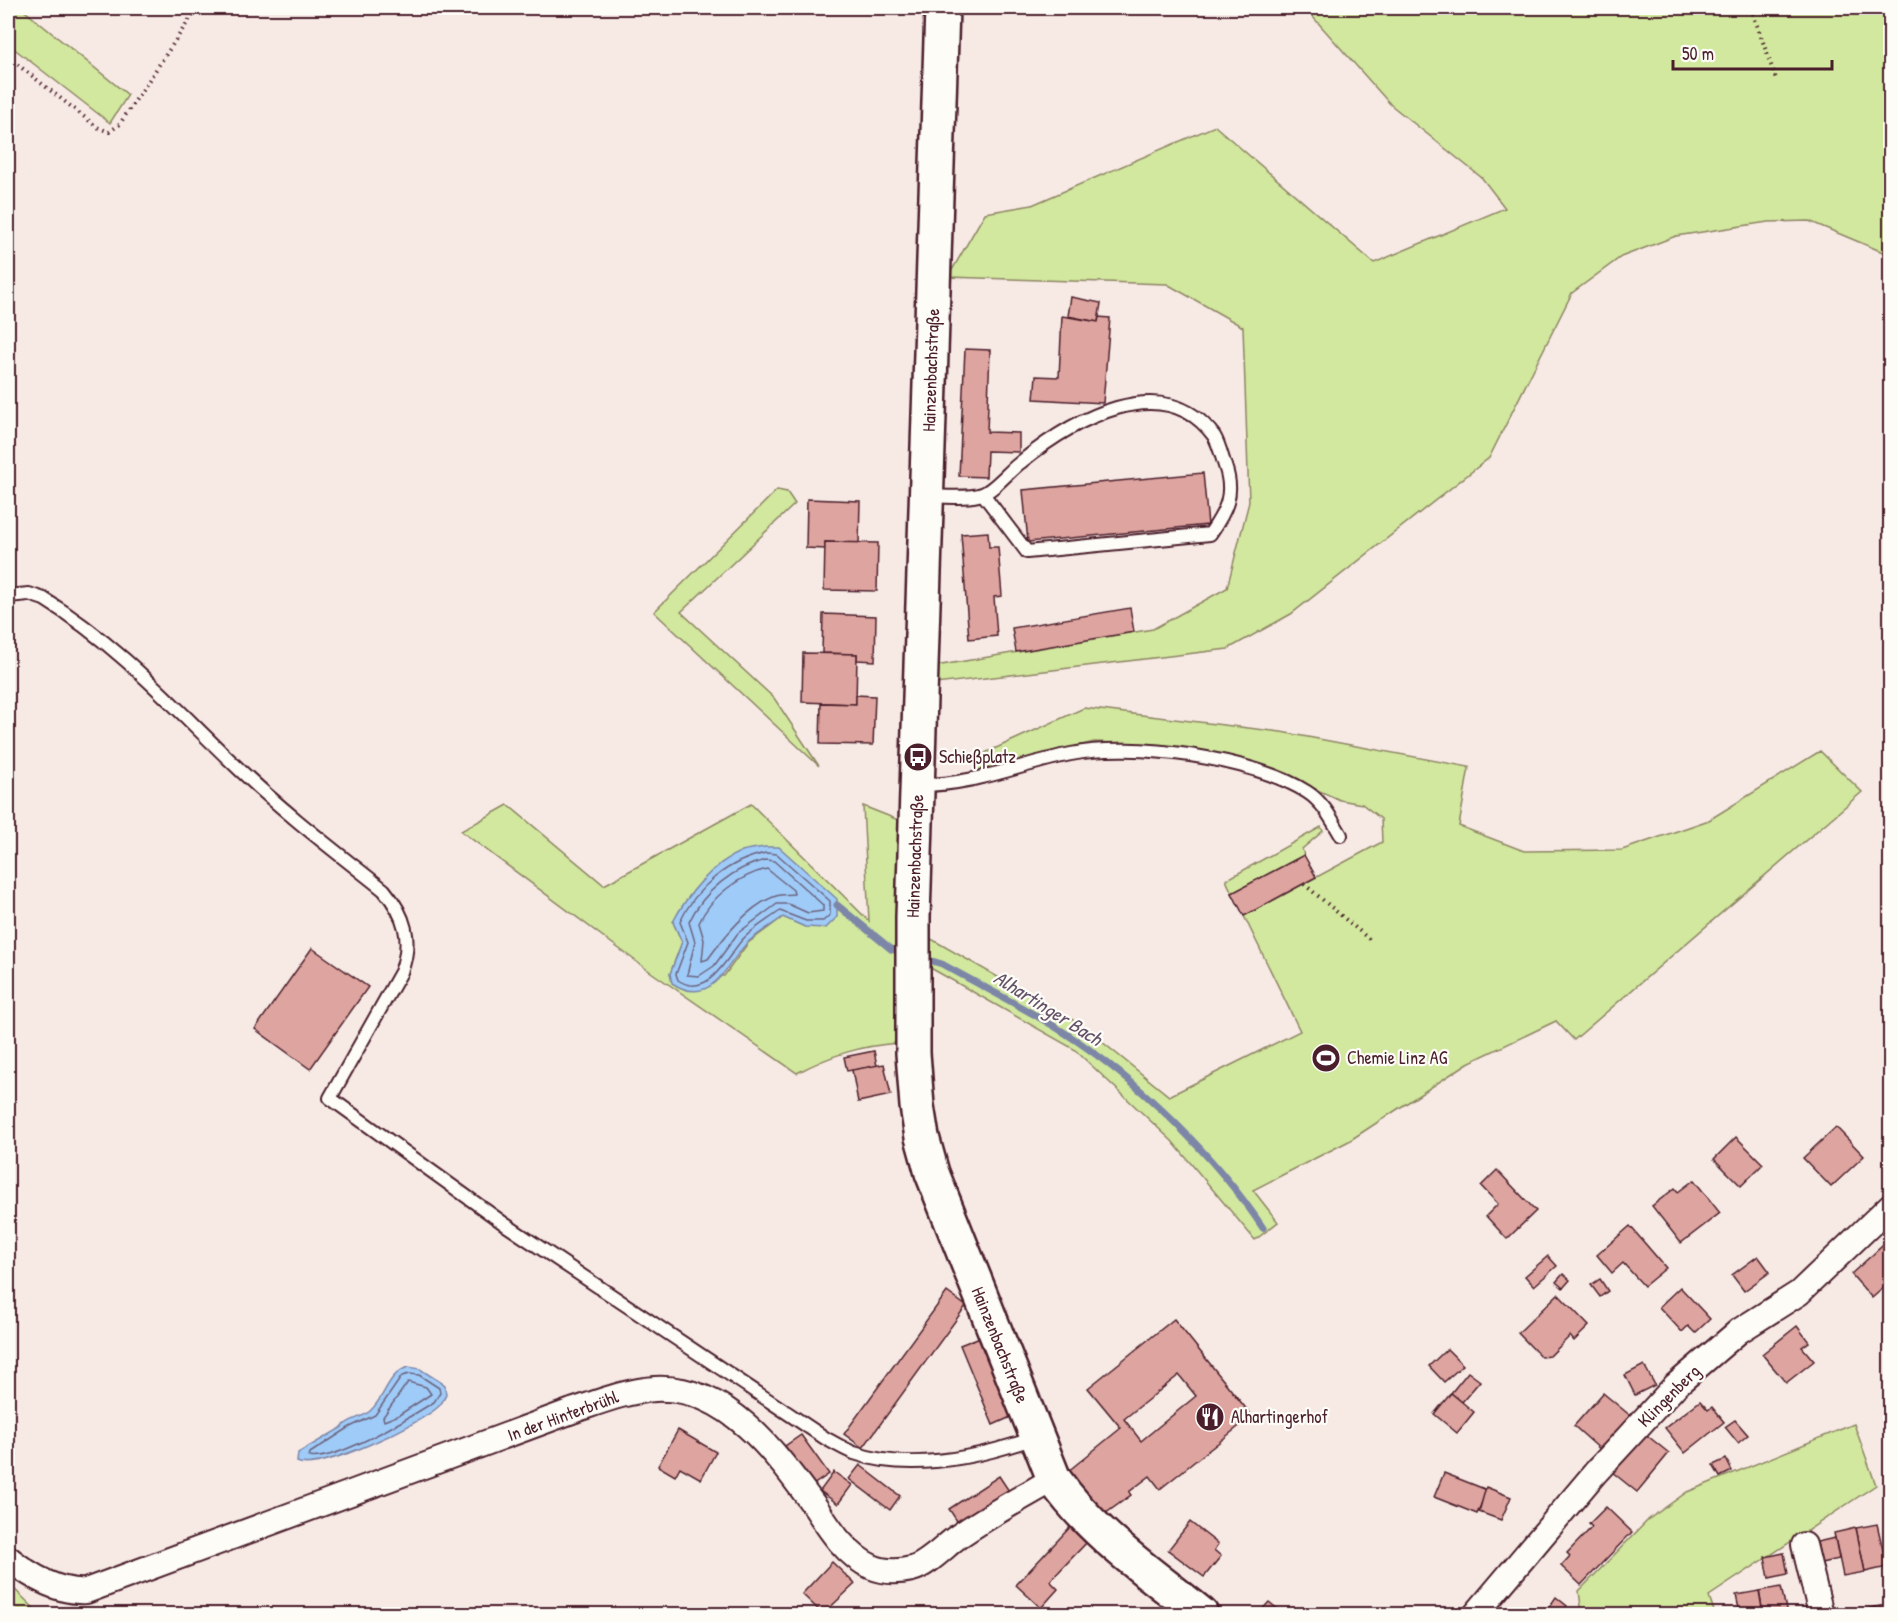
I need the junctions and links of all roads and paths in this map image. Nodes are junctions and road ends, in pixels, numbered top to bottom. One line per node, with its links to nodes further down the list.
1 (197, 8): 4 (path)
2 (942, 8): 7 (street, Hainzenbachstraße)
3 (1751, 8): 5 (path)
4 (8, 57)
5 (1776, 80)
6 (983, 495): 6 (lane); 7 (lane)
7 (926, 496): 9 (street, Hainzenbachstraße)
8 (8, 596): 14 (lane)
9 (918, 785): 10 (lane); 14 (street, Hainzenbachstraße)
10 (1341, 835)
11 (1304, 884): 12 (path)
12 (1370, 940)
13 (1890, 1206): 19 (street, Klingenberg)
14 (1037, 1437): 15 (street, Hainzenbachstraße)
15 (1054, 1479): 17 (street, In der Hinterbrühl); 18 (street, Hainzenbachstraße)
16 (1804, 1545): 20 (street)
17 (8, 1558)
18 (1201, 1614)
19 (1476, 1614)
20 (1821, 1614)

